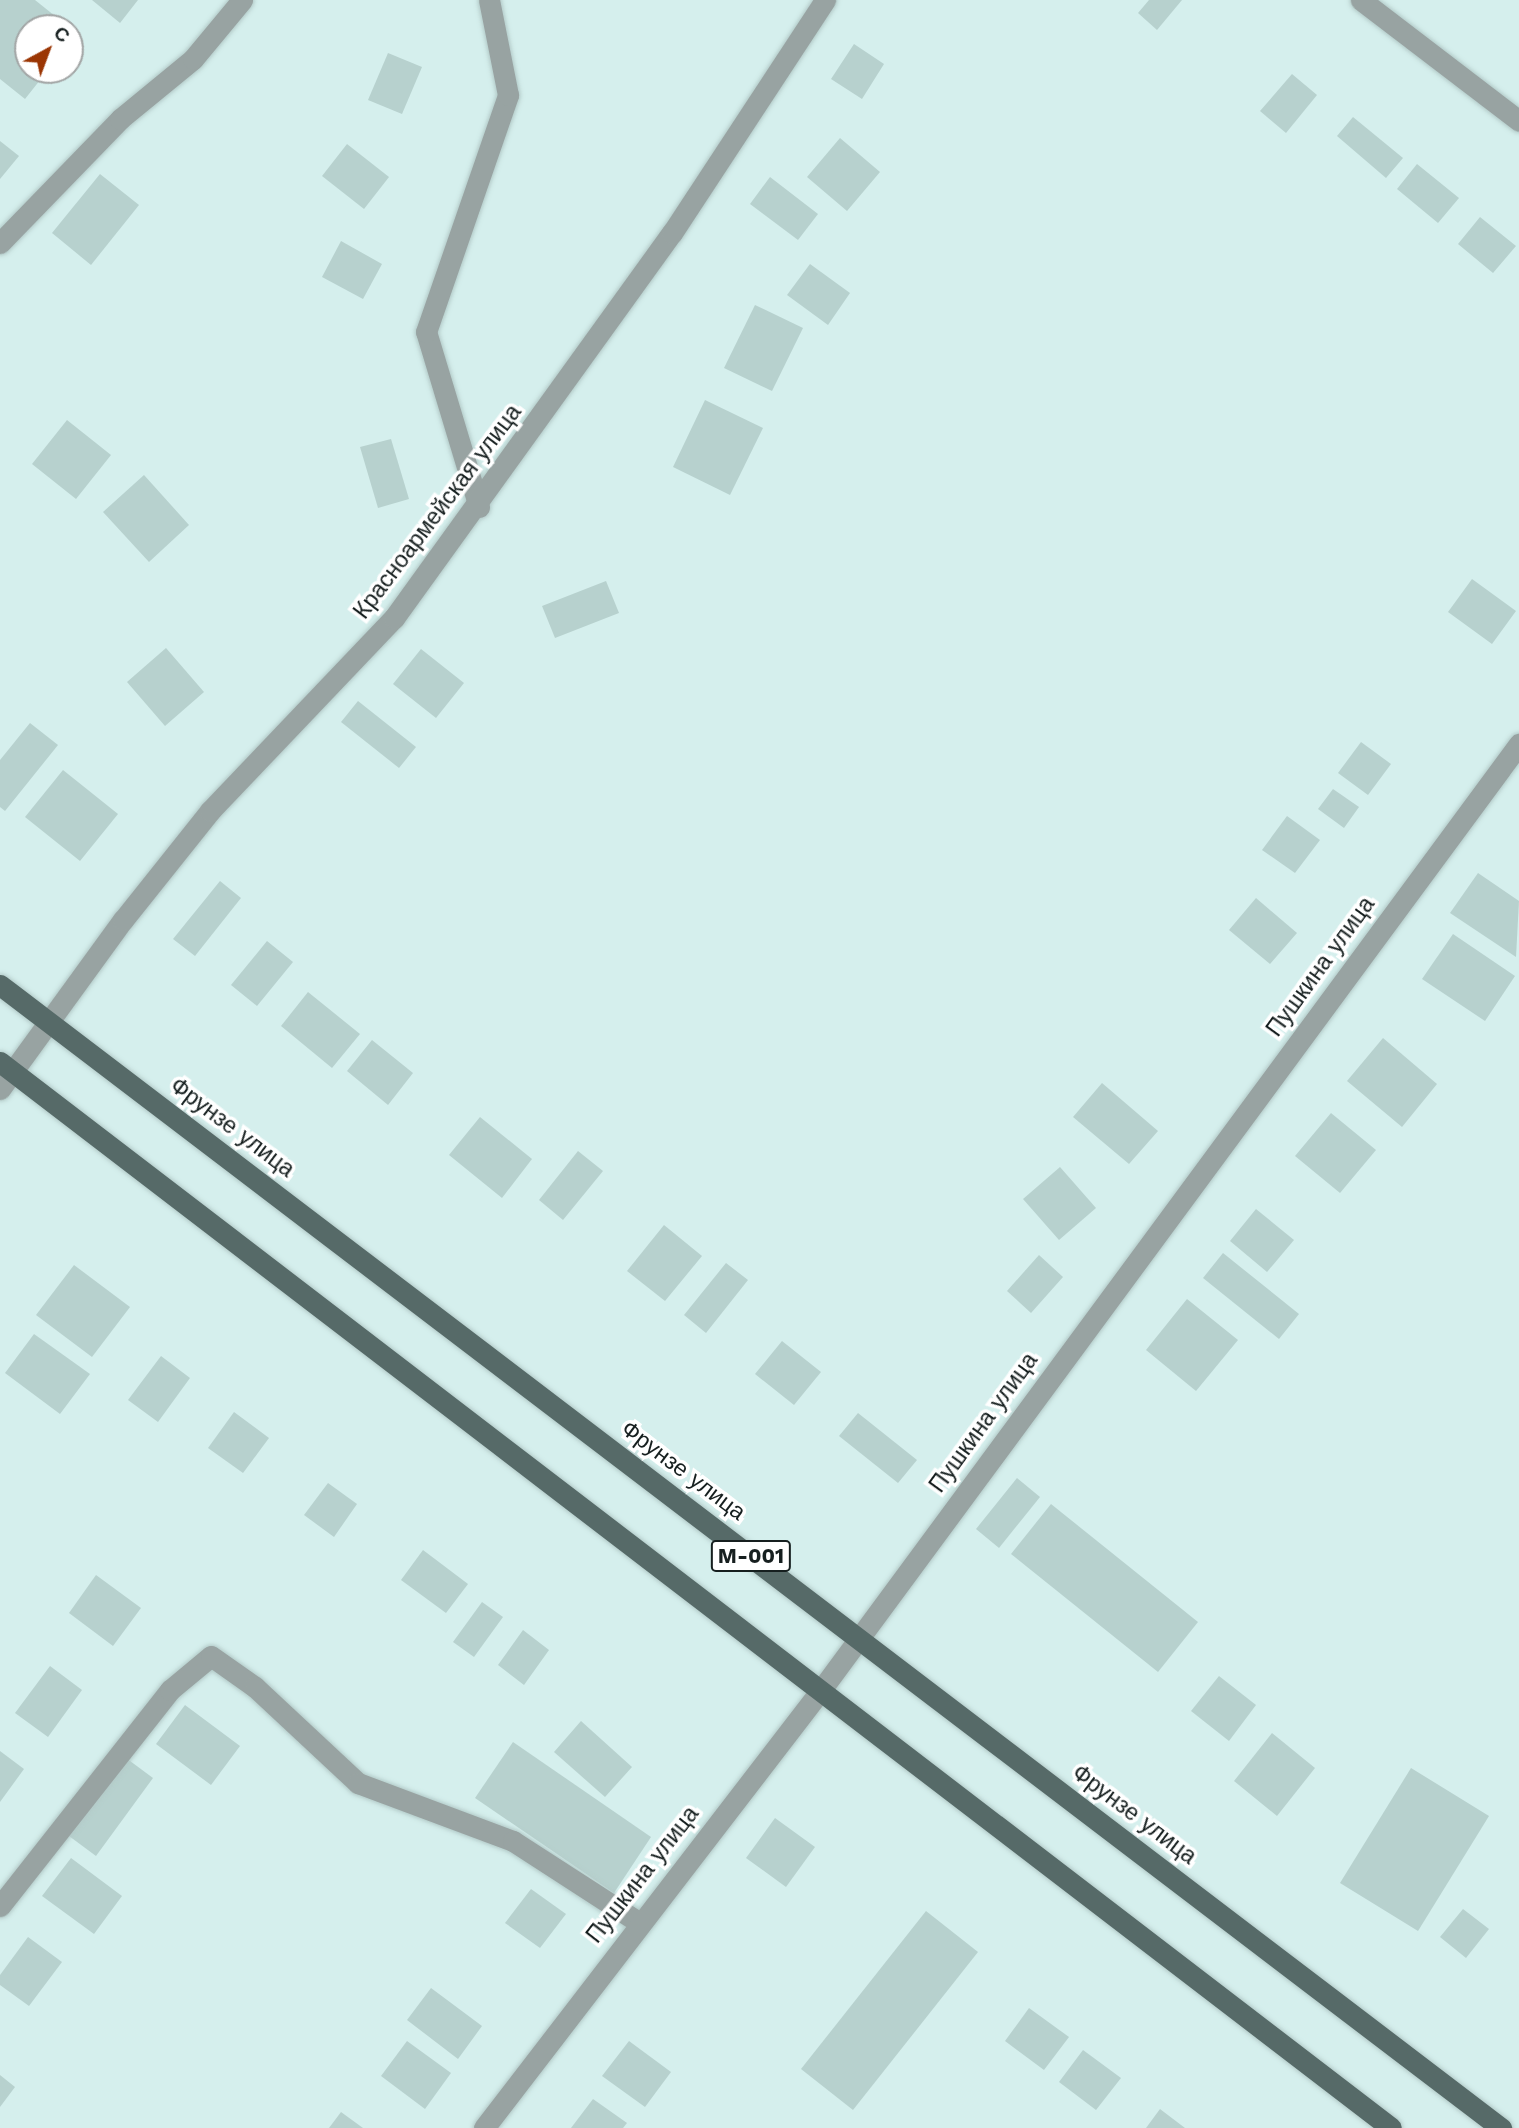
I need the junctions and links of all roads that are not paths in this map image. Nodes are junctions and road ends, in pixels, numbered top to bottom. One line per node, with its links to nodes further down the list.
1 (242, 0): 6 (street)
2 (489, 0): 7 (street)
3 (825, 0): 7 (street, Красноармейская улица)
4 (1361, 0): 5 (street)
5 (1519, 121)
6 (0, 243)
7 (479, 507): 10 (street, Красноармейская улица)
8 (1519, 744): 13 (street, Пушкина улица)
9 (0, 985): 10 (main road, Фрунзе улица / M-001)
10 (50, 1022): 11 (street, Красноармейская улица); 13 (main road, Фрунзе улица / M-001)
11 (7, 1067): 12 (street, Красноармейская улица); 14 (main road, M-001)
12 (0, 1089)
13 (859, 1638): 14 (street, Пушкина улица); 19 (main road, Фрунзе улица / M-001)
14 (821, 1689): 16 (street, Пушкина улица); 18 (main road, M-001)
15 (0, 1906): 16 (street)
16 (638, 1922): 17 (street, Пушкина улица)
17 (484, 2128)
18 (1391, 2128)
19 (1501, 2128)

